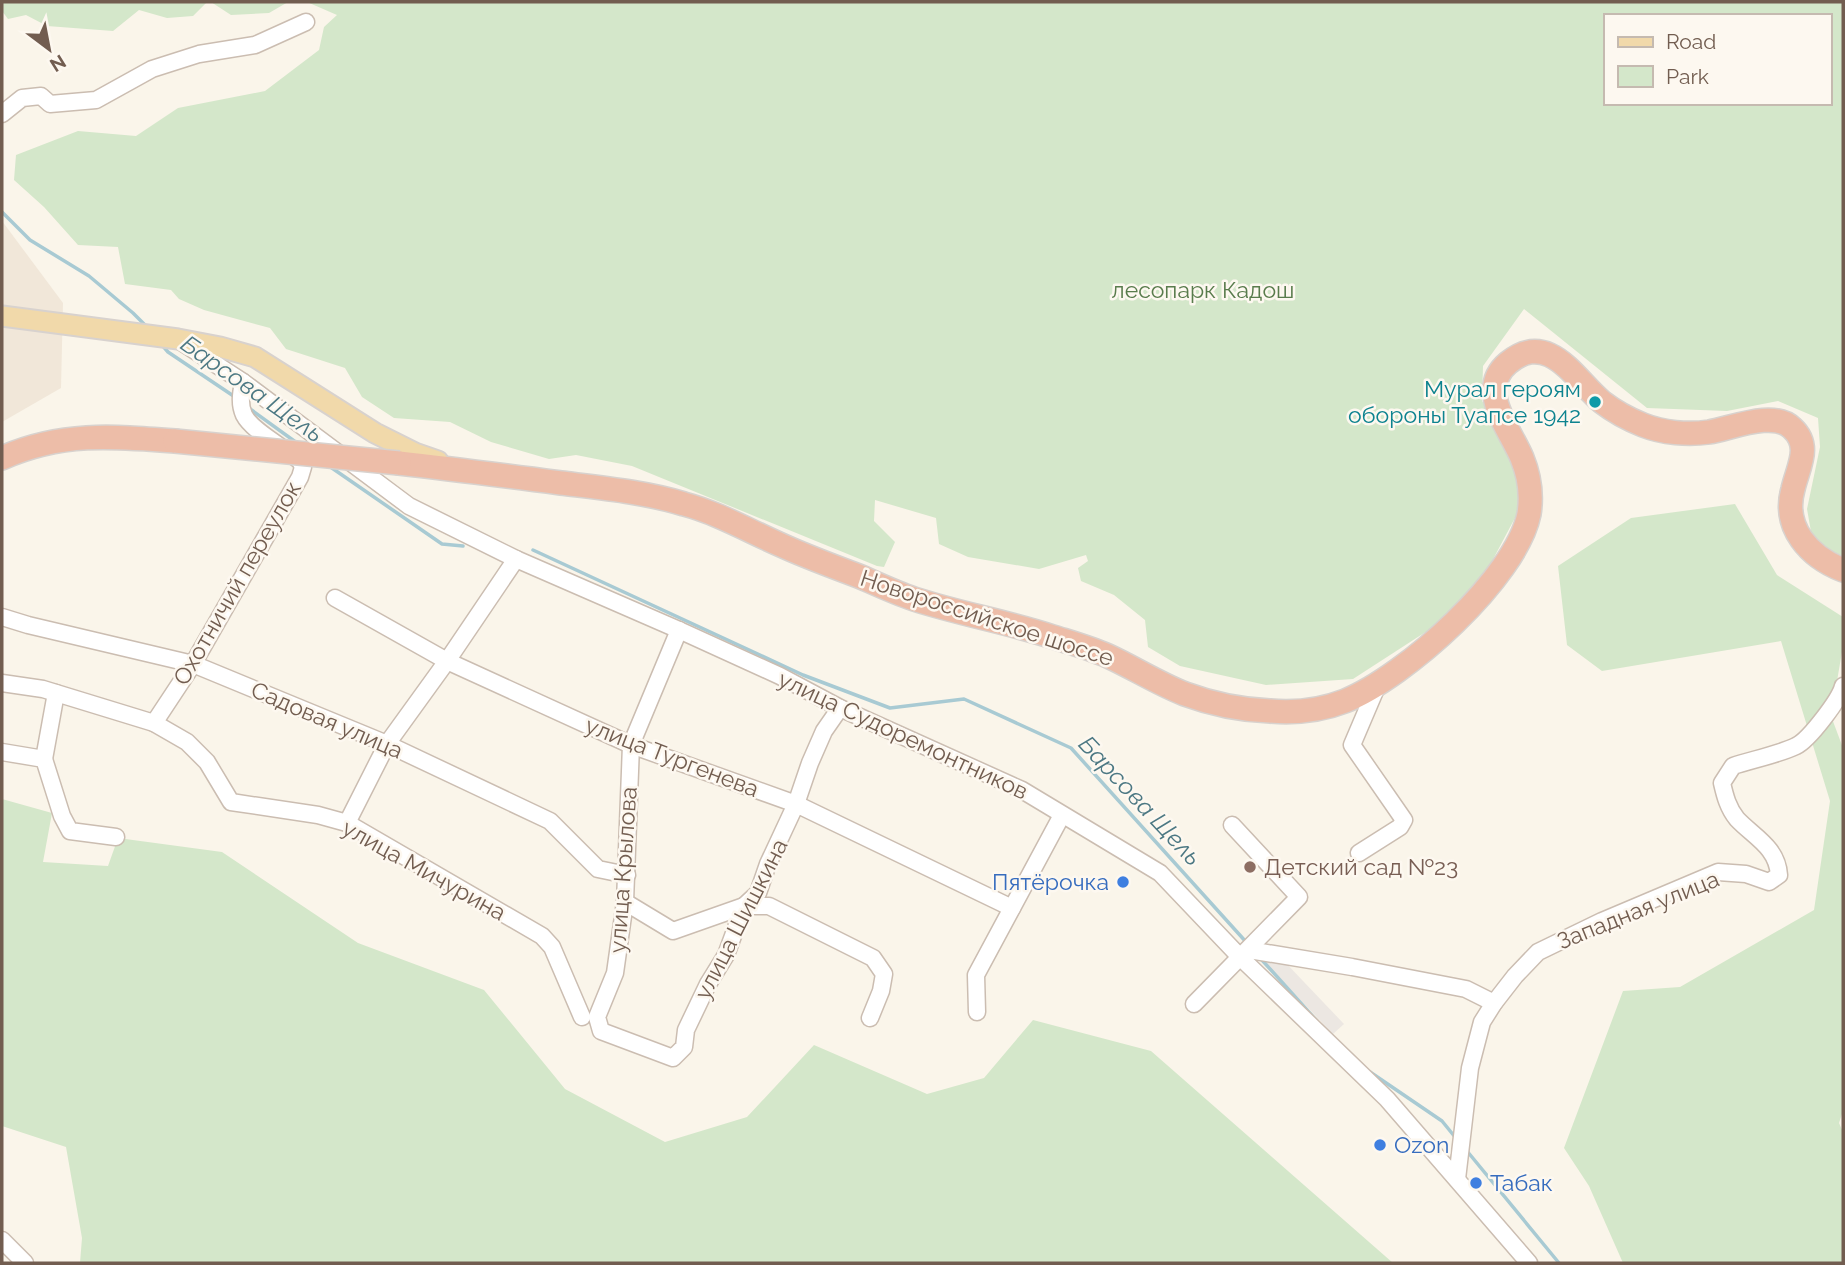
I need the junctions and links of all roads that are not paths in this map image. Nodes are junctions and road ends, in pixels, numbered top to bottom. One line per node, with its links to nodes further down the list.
1 (306, 22): 2 (street)
2 (2, 114)
3 (2, 317): 4 (main road, Новороссийское шоссе)
4 (174, 339): 5 (street, улица Судоремонтников); 7 (main road, Новороссийское шоссе)
5 (241, 389): 8 (street, улица Судоремонтников); 14 (street, Охотничий переулок)
6 (2, 458): 7 (highway, Новороссийское шоссе, bridge)
7 (469, 471): 16 (highway, Новороссийское шоссе)
8 (516, 559): 12 (street, улица Судоремонтников); 13 (street)
9 (1843, 570): 16 (highway, Новороссийское шоссе)
10 (335, 598): 13 (street, улица Тургенева)
11 (2, 617): 14 (street, Садовая улица)
12 (679, 630): 19 (street, улица Судоремонтников); 22 (street, улица Крылова)
13 (447, 661): 21 (street); 22 (street, улица Тургенева)
14 (192, 664): 20 (street, Охотничий переулок); 21 (street, Садовая улица)
15 (2, 683): 18 (street, улица Мичурина)
16 (1378, 684): 30 (street)
17 (1843, 686): 36 (street, Западная улица)
18 (57, 693): 20 (street, улица Мичурина); 24 (street)
19 (840, 708): 25 (street, улица Шишкина); 26 (street, улица Судоремонтников)
20 (154, 723): 27 (street, улица Мичурина)
21 (387, 744): 27 (street); 31 (street, Садовая улица)
22 (631, 745): 25 (street, улица Тургенева); 31 (street, улица Крылова)
23 (2, 752): 24 (street)
24 (44, 759): 29 (street)
25 (796, 804): 33 (street, улица Шишкина); 34 (street, улица Тургенева)
26 (1062, 815): 34 (street); 35 (street, улица Судоремонтников)
27 (347, 823): 39 (street, улица Мичурина)
28 (1232, 825): 35 (street)
29 (116, 837)
30 (1359, 853)
31 (627, 875): 32 (street, улица Крылова)
32 (625, 902): 33 (street); 41 (street, улица Крылова)
33 (744, 906): 40 (street); 41 (street, улица Шишкина)
34 (1012, 908): 38 (street)
35 (1245, 953): 36 (street); 37 (street); 42 (street, улица Судоремонтников)
36 (1494, 1003): 42 (street, Западная улица)
37 (1194, 1004)
38 (977, 1012)
39 (582, 1017)
40 (870, 1018)
41 (601, 1031)
42 (1457, 1179): 45 (street, улица Судоремонтников)
43 (2, 1240): 44 (street)
44 (25, 1263)
45 (1529, 1263)

